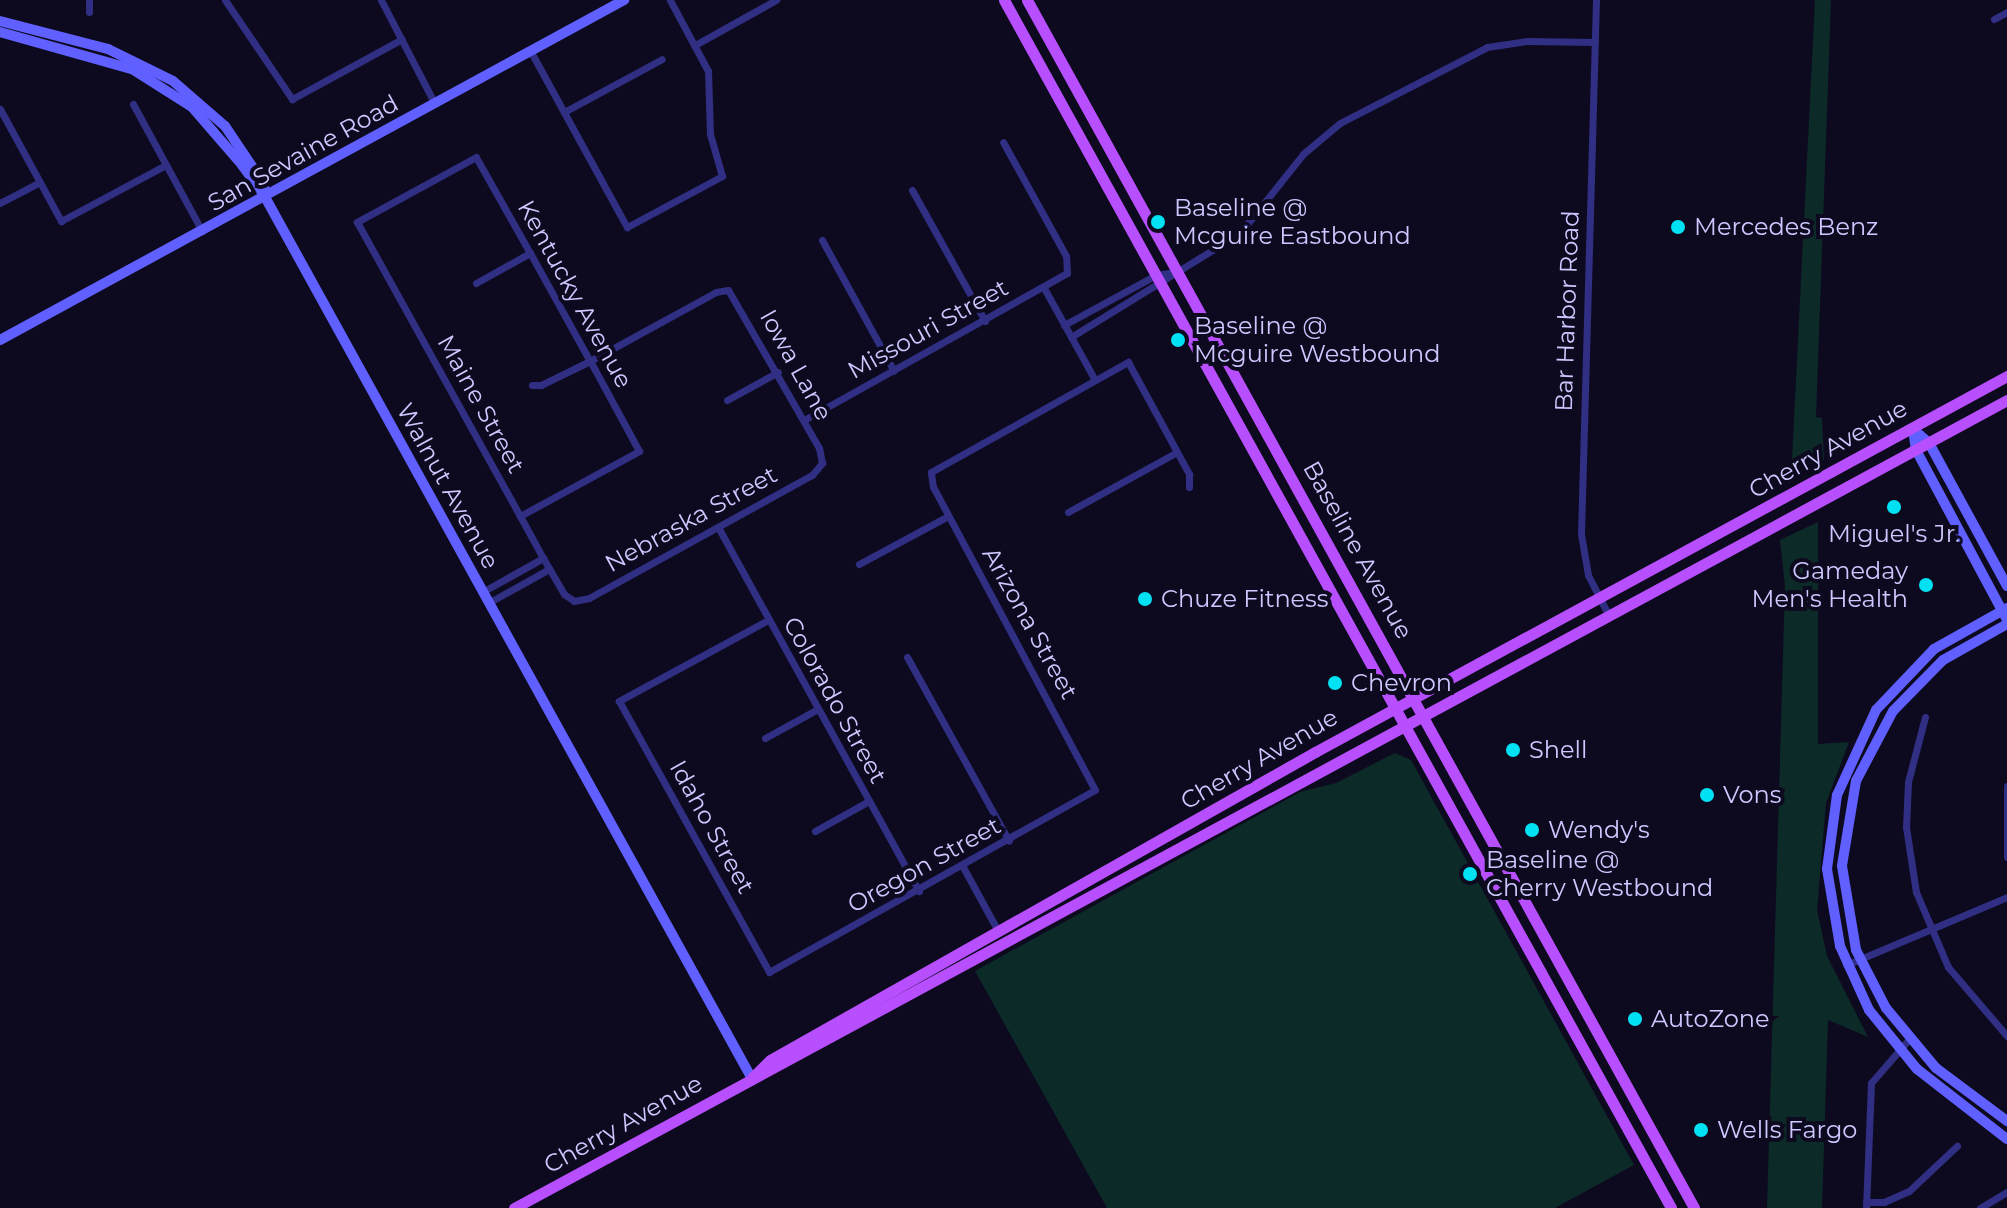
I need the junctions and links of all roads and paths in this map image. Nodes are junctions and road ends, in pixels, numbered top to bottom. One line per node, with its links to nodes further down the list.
1 (89, 0): 10 (street)
2 (225, 0): 15 (street)
3 (381, 0): 15 (street)
4 (624, 0): 18 (street, San Sevaine Road)
5 (670, 0): 17 (street)
6 (776, 0): 17 (street)
7 (1004, 0): 35 (main road, Baseline Avenue)
8 (1027, 0): 34 (main road, Baseline Avenue)
9 (1596, 0): 16 (street, Bar Harbor Road)
10 (89, 12)
11 (2007, 12): 12 (street)
12 (1994, 19)
13 (0, 21): 29 (street)
14 (0, 32): 29 (street, Walnut Avenue)
15 (402, 39): 21 (street)
16 (1595, 42): 34 (street); 66 (street, Bar Harbor Road)
17 (695, 45): 23 (street)
18 (531, 52): 21 (street, San Sevaine Road); 23 (street)
19 (662, 59): 23 (street)
20 (133, 104): 26 (street)
21 (435, 104): 29 (street, San Sevaine Road)
22 (0, 109): 27 (street)
23 (564, 112)
24 (1003, 142): 37 (street, Missouri Street)
25 (476, 157): 33 (street, Kentucky Avenue); 58 (street, Maine Street)
26 (166, 165): 27 (street); 31 (street)
27 (40, 182): 30 (street)
28 (912, 190): 38 (street)
29 (265, 197): 31 (street, San Sevaine Road); 65 (street, Walnut Avenue)
30 (0, 203)
31 (202, 231): 41 (street, San Sevaine Road)
32 (822, 240): 43 (street)
33 (530, 253): 36 (street); 42 (street, Kentucky Avenue)
34 (1177, 271): 35 (street); 73 (main road, Baseline Avenue)
35 (1159, 280): 39 (street); 40 (street); 75 (main road, Baseline Avenue)
36 (476, 283)
37 (1044, 288): 38 (street, Missouri Street); 39 (street)
38 (985, 321): 43 (street, Missouri Street)
39 (1064, 325): 40 (street)
40 (1071, 337): 46 (street)
41 (0, 340)
42 (590, 361): 44 (street, Iowa Lane); 47 (street); 58 (street, Kentucky Avenue)
43 (894, 371): 50 (street, Missouri Street)
44 (778, 372): 48 (street); 50 (street, Iowa Lane)
45 (2007, 376): 51 (main road, Cherry Avenue)
46 (1095, 380): 54 (street); 59 (street, Arizona Street)
47 (532, 385)
48 (727, 400)
49 (2007, 400): 52 (main road, Cherry Avenue)
50 (804, 420): 55 (street, Iowa Lane)
51 (1913, 429): 52 (street); 53 (street); 66 (main road, Cherry Avenue)
52 (1929, 443): 53 (main road, Cherry Avenue); 64 (street)
53 (1916, 450): 69 (street); 70 (main road, Cherry Avenue)
54 (1177, 452): 56 (street); 57 (street)
55 (822, 463): 60 (street, Nebraska Street)
56 (1189, 487)
57 (1068, 512)
58 (520, 516): 61 (street, Maine Street)
59 (948, 516): 62 (street); 81 (street, Arizona Street)
60 (718, 527): 67 (street, Nebraska Street); 71 (street, Colorado Street)
61 (543, 558): 63 (street, Maine Street); 65 (street)
62 (859, 564)
63 (549, 569): 67 (street, Maine Street); 68 (street)
64 (2007, 586)
65 (484, 591): 68 (street, Walnut Avenue)
66 (1600, 599): 70 (street, Bar Harbor Road); 73 (main road, Cherry Avenue)
67 (574, 601)
68 (490, 602): 97 (street, Walnut Avenue)
69 (2006, 616): 91 (street); 92 (street)
70 (1610, 617): 77 (main road, Cherry Avenue)
71 (768, 620): 74 (street, Colorado Street); 93 (street, Idaho Street)
72 (907, 657): 84 (street)
73 (1415, 697): 75 (main road, Cherry Avenue); 77 (main road, Baseline Avenue)
74 (818, 709): 79 (street); 82 (street, Colorado Street)
75 (1393, 709): 78 (main road, Baseline Avenue); 90 (main road, Cherry Avenue)
76 (1925, 717): 89 (street)
77 (1427, 718): 78 (main road, Cherry Avenue); 107 (main road, Baseline Avenue)
78 (1404, 730): 97 (main road, Cherry Avenue); 106 (main road, Baseline Avenue)
79 (765, 738)
80 (2007, 786): 85 (street)
81 (1095, 790): 84 (street, Oregon Street)
82 (869, 801): 83 (street); 87 (street, Colorado Street)
83 (815, 831)
84 (1009, 841): 86 (street, Oregon Street)
85 (2007, 857)
86 (963, 867): 87 (street, Oregon Street); 90 (street)
87 (919, 891): 93 (street, Oregon Street)
88 (2007, 897): 89 (street)
89 (1928, 930): 91 (street); 94 (street)
90 (998, 931): 97 (main road, Cherry Avenue)
91 (1859, 959): 92 (street); 95 (street)
92 (1846, 965): 96 (street)
93 (769, 972)
94 (2007, 1036)
95 (1909, 1039): 96 (street); 98 (street)
96 (1898, 1049): 99 (street); 104 (street)
97 (752, 1079): 103 (main road, Cherry Avenue)
98 (2007, 1121)
99 (2007, 1139)
100 (1957, 1146): 104 (street)
101 (2007, 1192): 102 (street)
102 (1991, 1200): 108 (street); 109 (street)
103 (532, 1204): 105 (main road, Cherry Avenue)
104 (1866, 1205)
105 (514, 1208)
106 (1671, 1208)
107 (1694, 1208)
108 (1980, 1208)
109 (1998, 1208)

